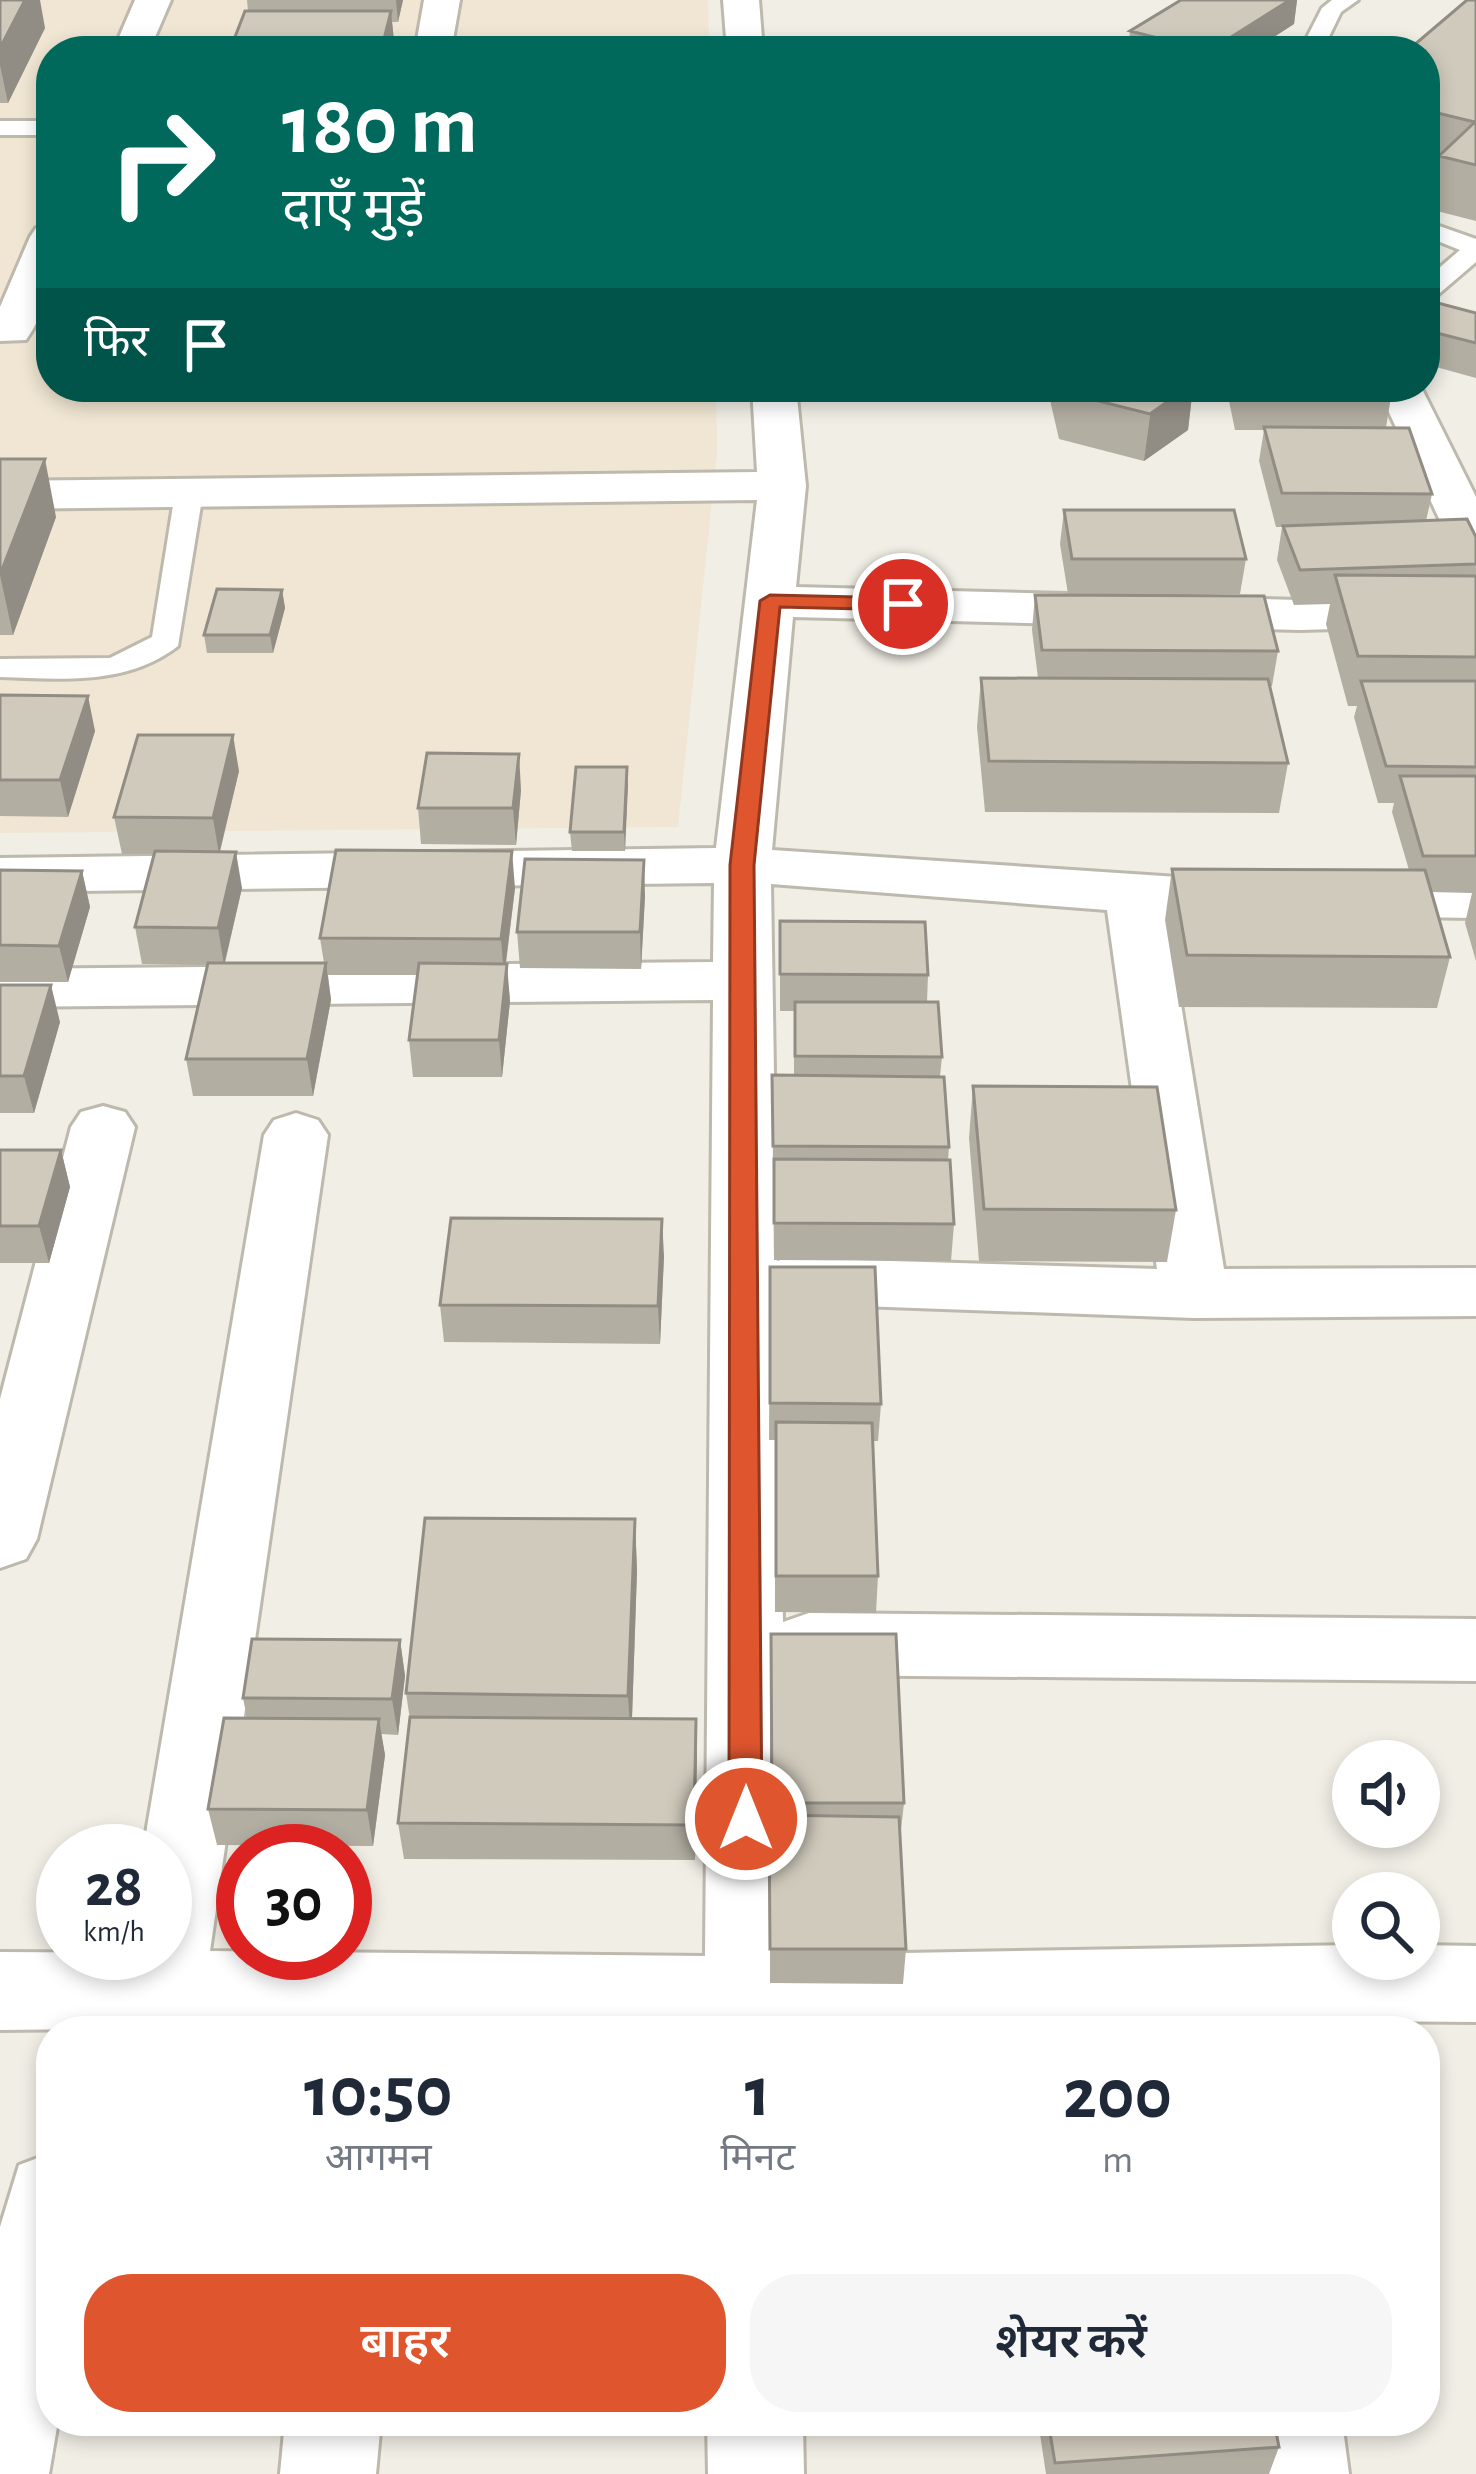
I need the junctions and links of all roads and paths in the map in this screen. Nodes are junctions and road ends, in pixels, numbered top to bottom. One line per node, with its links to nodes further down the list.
1 (153, 0): 5 (street)
2 (442, 0): 6 (street)
3 (741, 0): 7 (street)
4 (1348, 0): 8 (lane)
5 (137, 36)
6 (436, 36)
7 (745, 36)
8 (1318, 36)
9 (0, 128): 10 (lane)
10 (36, 128)
11 (1440, 234): 12 (lane)
12 (1476, 249): 13 (lane)
13 (1440, 280)
14 (36, 284): 15 (street)
15 (21, 331)
16 (775, 402): 18 (street)
17 (1406, 402): 21 (street)
18 (782, 486): 19 (street); 22 (street)
19 (188, 493): 20 (street); 24 (lane)
20 (0, 495)
21 (1476, 546)
22 (770, 601): 23 (street); 25 (street)
23 (1476, 610)
24 (0, 668)
25 (742, 865): 26 (street); 27 (street); 31 (street)
26 (0, 875)
27 (1134, 894): 28 (street); 37 (street)
28 (1225, 896)
29 (1294, 897): 30 (street)
30 (1476, 901)
31 (742, 981): 32 (street); 35 (street)
32 (0, 988)
33 (103, 1127): 38 (street)
34 (296, 1135): 43 (street)
35 (744, 1280): 37 (street); 39 (street)
36 (1476, 1292): 37 (street)
37 (1194, 1294)
38 (0, 1539)
39 (745, 1644): 40 (street); 46 (street)
40 (1476, 1650)
41 (1476, 1984): 44 (street)
42 (0, 1991): 43 (street)
43 (110, 2004): 45 (street)
44 (1236, 2007): 46 (street)
45 (375, 2010): 46 (street)
46 (746, 2013)
47 (36, 2281): 51 (street)
48 (332, 2436): 52 (street)
49 (755, 2436): 53 (street)
50 (1296, 2436): 54 (street)
51 (2, 2474)
52 (328, 2474)
53 (756, 2474)
54 (1301, 2474)

